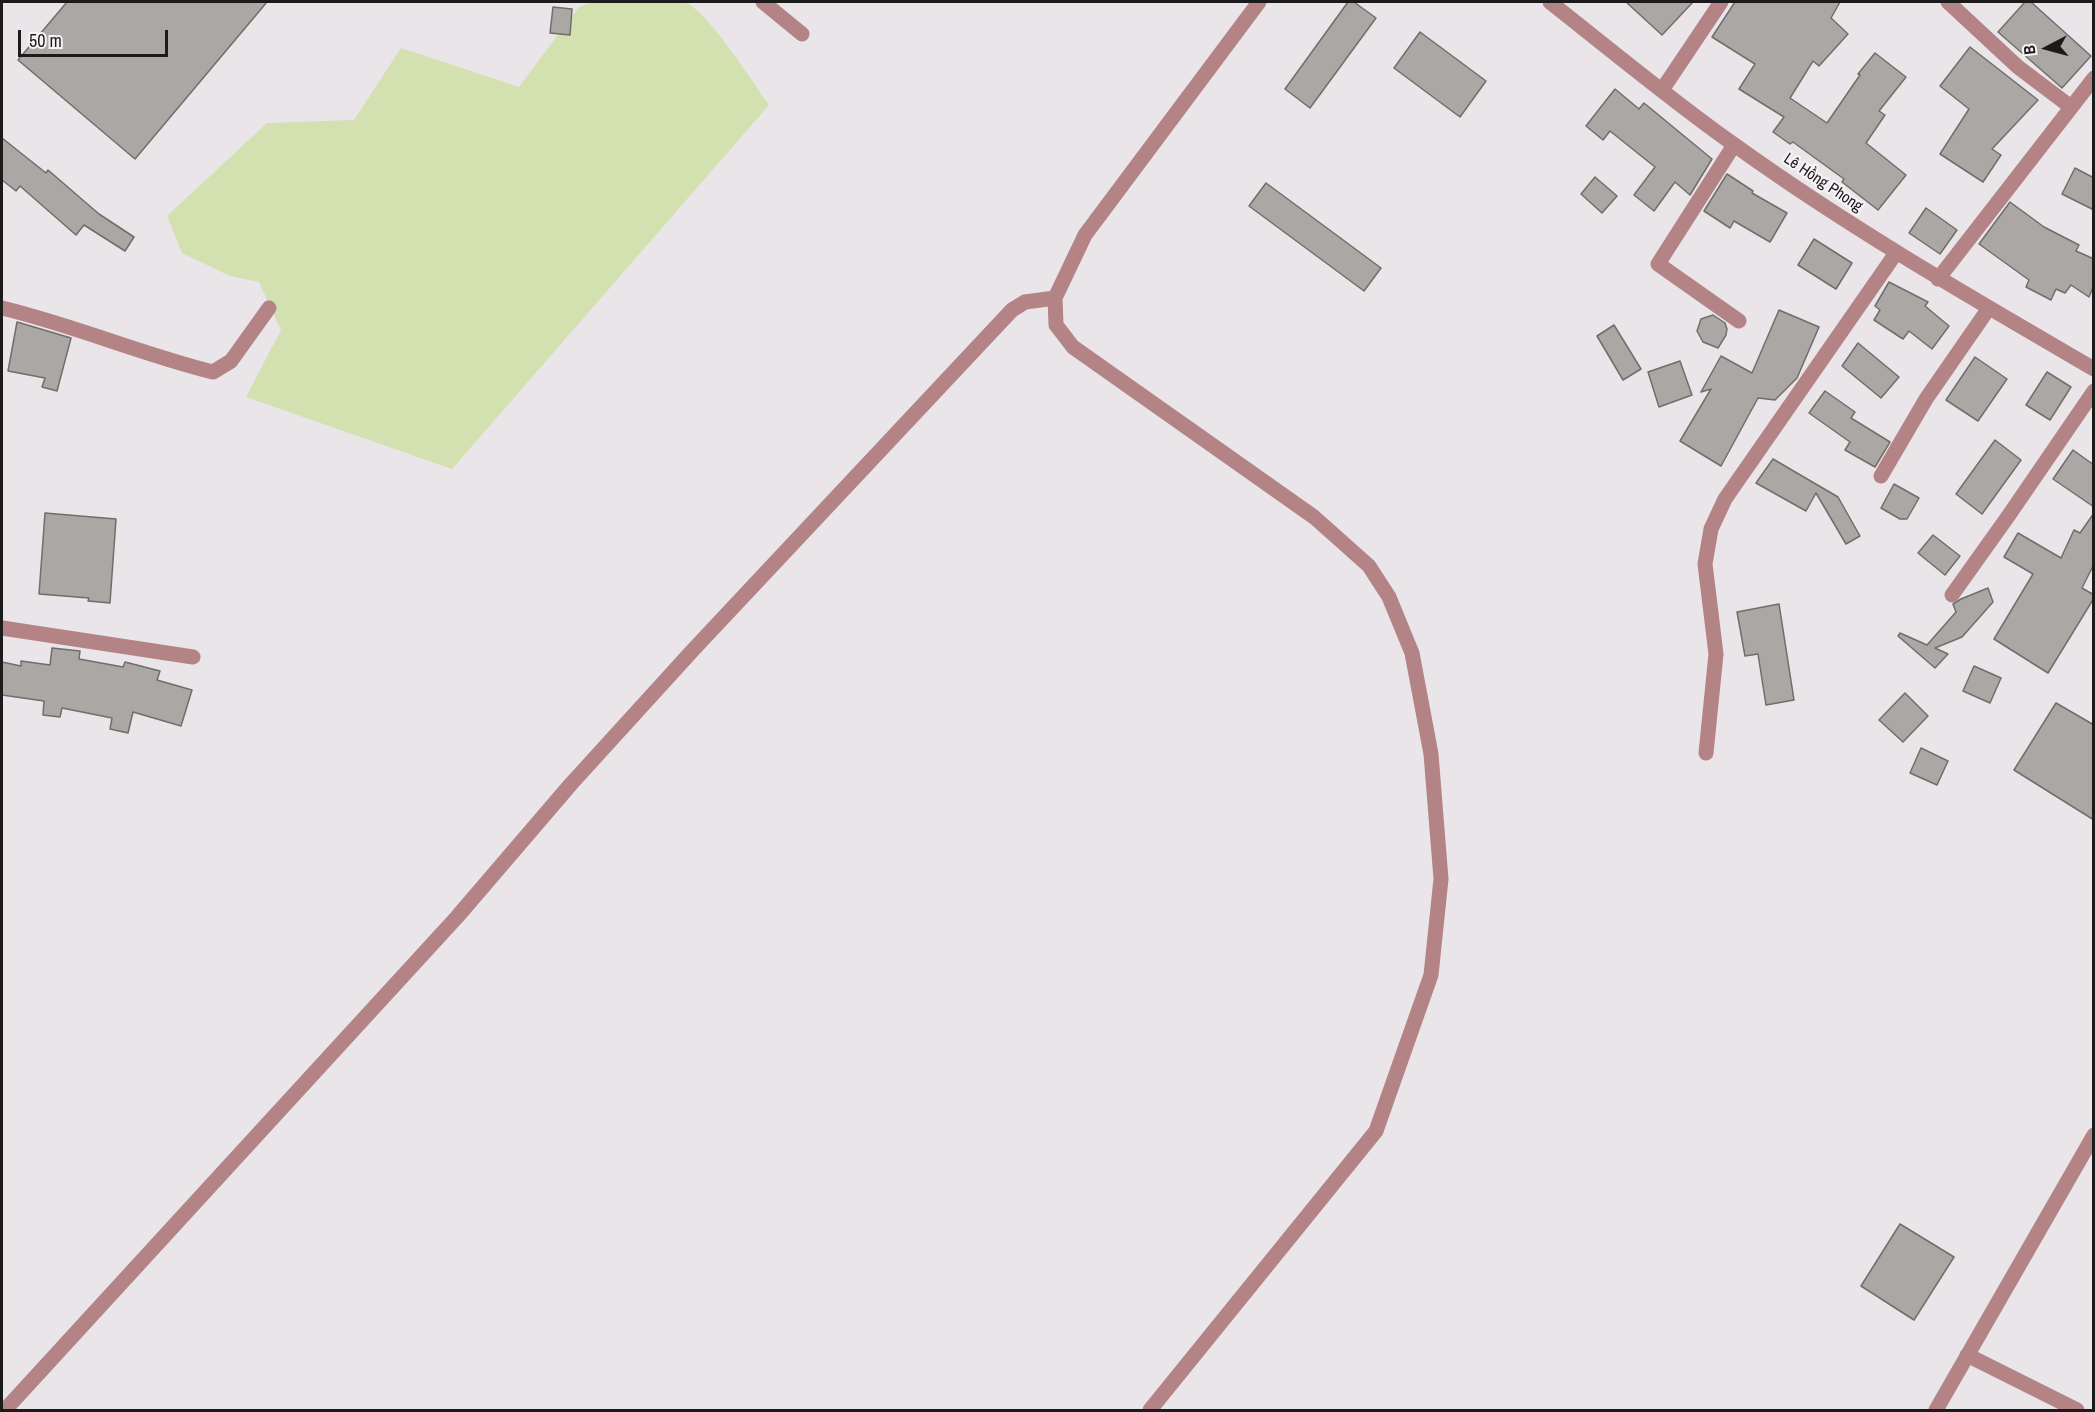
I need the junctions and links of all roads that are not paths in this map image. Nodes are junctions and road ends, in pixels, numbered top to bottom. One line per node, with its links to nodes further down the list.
1 (763, 2): 6 (street)
2 (1259, 2): 13 (street)
3 (1550, 2): 8 (street, Lê Hồng Phong)
4 (1721, 2): 8 (street)
5 (1948, 2): 9 (street)
6 (802, 34)
7 (2094, 78): 9 (street)
8 (1662, 90): 10 (street, Lê Hồng Phong)
9 (2071, 107): 12 (street)
10 (1734, 145): 11 (street, Lê Hồng Phong); 17 (street)
11 (1896, 253): 12 (street, Lê Hồng Phong); 24 (street)
12 (1938, 279): 16 (street, Lê Hồng Phong)
13 (1055, 298): 27 (street); 28 (street)
14 (2, 308): 15 (street)
15 (269, 308)
16 (1989, 308): 18 (street, Lê Hồng Phong); 20 (street)
17 (1739, 321)
18 (2092, 362)
19 (2094, 391): 21 (street)
20 (1881, 476)
21 (1952, 595)
22 (2, 628): 23 (street)
23 (193, 657)
24 (1706, 753)
25 (2094, 1134): 26 (street)
26 (1967, 1355): 29 (street); 30 (street)
27 (5, 1410)
28 (1150, 1410)
29 (1936, 1410)
30 (2077, 1410)

